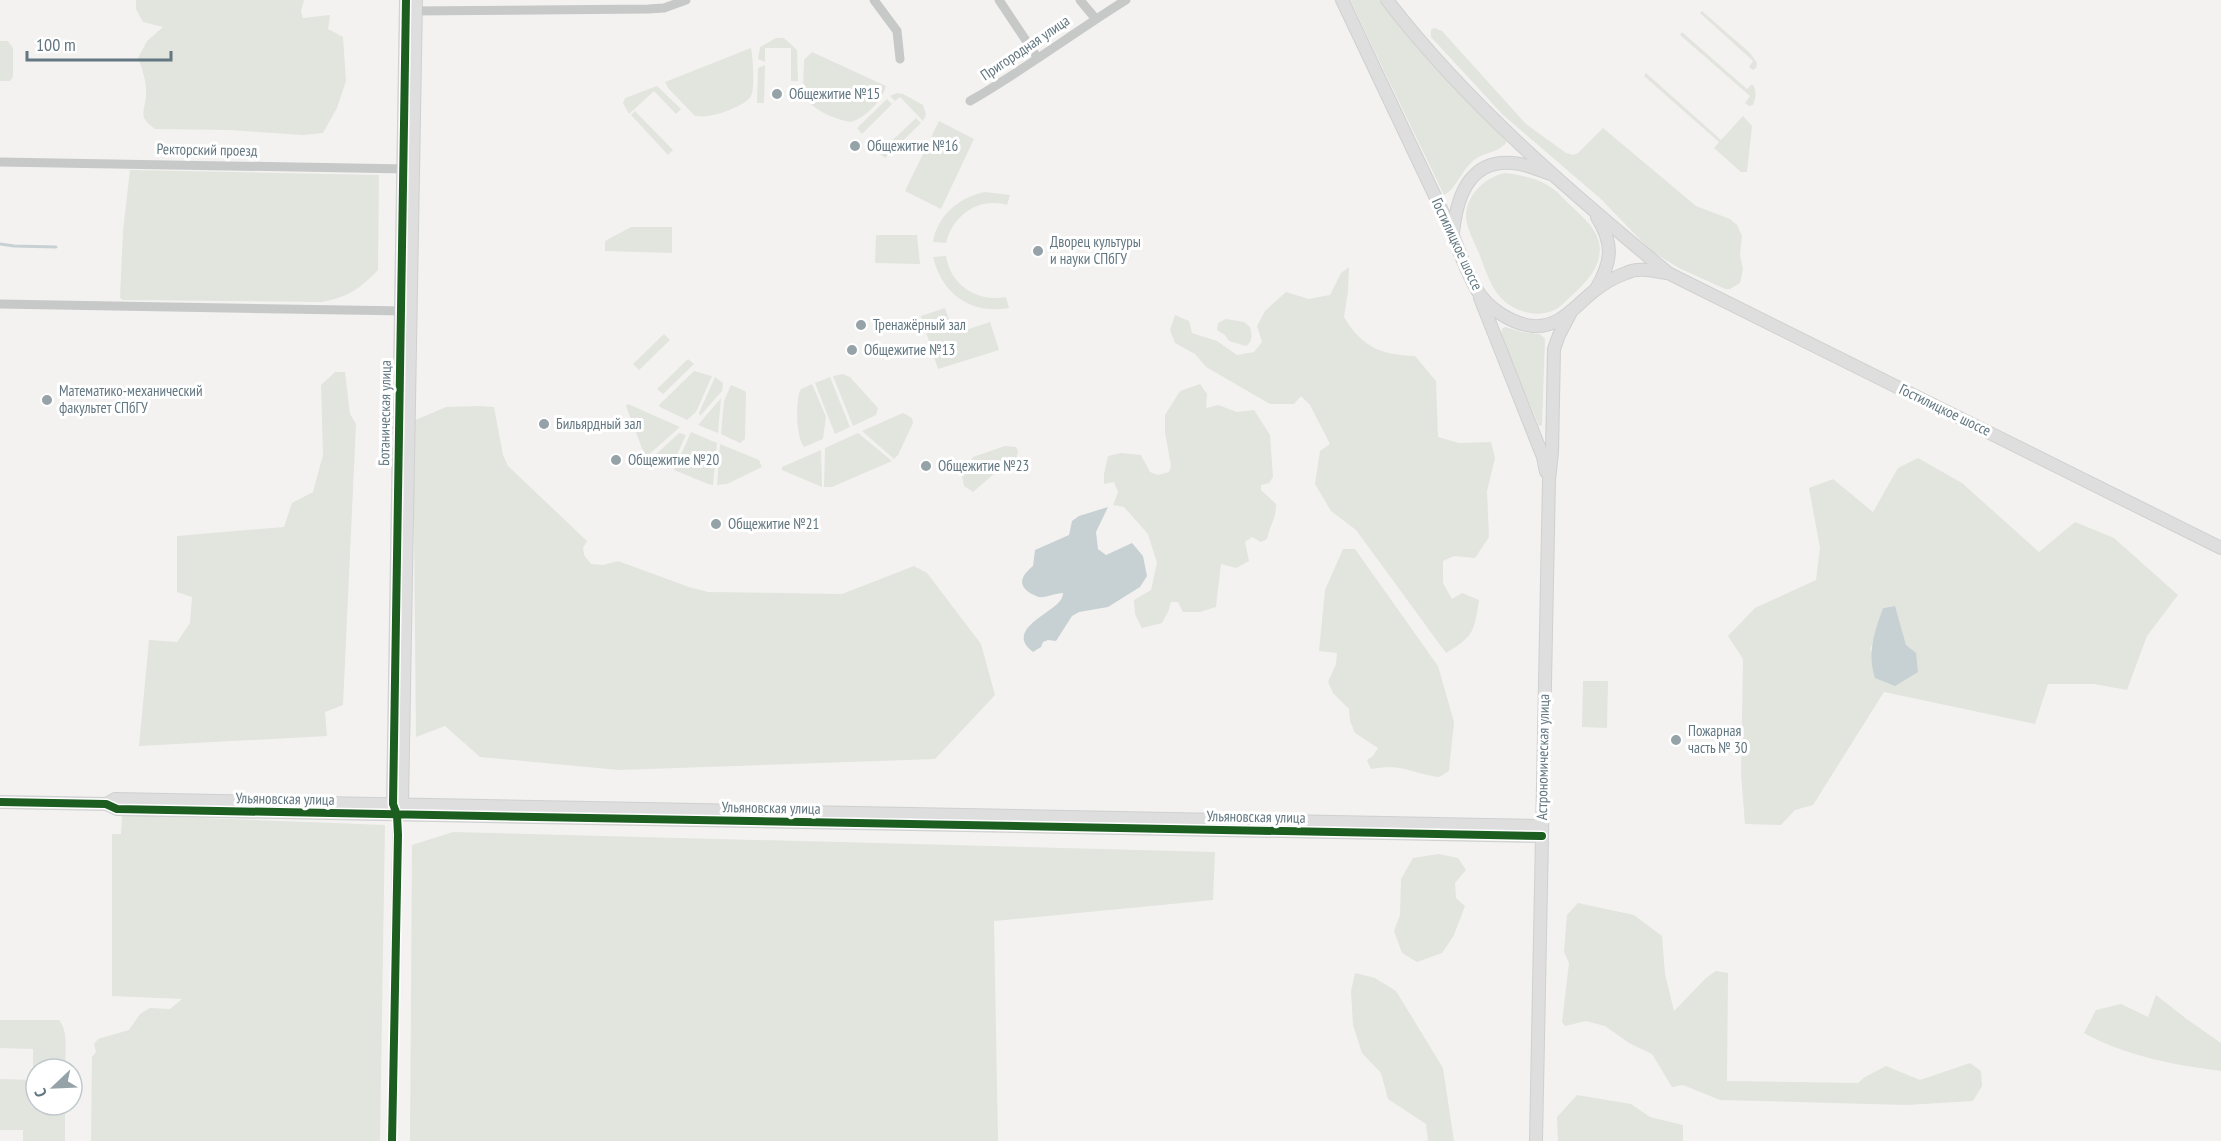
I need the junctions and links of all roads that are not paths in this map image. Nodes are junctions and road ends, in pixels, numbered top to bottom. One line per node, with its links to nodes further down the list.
1 (686, 0): 8 (street)
2 (874, 0): 11 (street)
3 (999, 0): 10 (street)
4 (1080, 0): 9 (street)
5 (1126, 0): 9 (street, Пригородная улица)
6 (1342, 0): 17 (main road, Гостилицкое шоссе)
7 (1387, 0): 15 (main road, Гостилицкое шоссе)
8 (411, 5): 14 (main road, Ботаническая улица)
9 (1095, 18): 10 (street, Пригородная улица)
10 (1037, 57): 12 (street, Пригородная улица)
11 (900, 59)
12 (970, 101)
13 (0, 162): 14 (street, Ректорский проезд)
14 (408, 168): 22 (main road, Ботаническая улица)
15 (1557, 176): 16 (main road, Гостилицкое шоссе); 17 (main road)
16 (1591, 208): 18 (main road, Гостилицкое шоссе); 19 (main road)
17 (1453, 234): 20 (main road, Гостилицкое шоссе)
18 (1668, 273): 19 (main road, Гостилицкое шоссе); 25 (main road, Гостилицкое шоссе)
19 (1596, 289): 23 (main road, Гостилицкое шоссе)
20 (1477, 291): 23 (main road, Гостилицкое шоссе); 24 (main road, Астрономическая улица)
21 (0, 304): 22 (street)
22 (405, 311): 27 (main road, Ботаническая улица)
23 (1572, 312): 24 (main road, Астрономическая улица)
24 (1549, 480): 28 (main road, Астрономическая улица)
25 (2221, 548)
26 (0, 802): 27 (main road, Ульяновская улица)
27 (397, 808): 28 (main road, Ульяновская улица); 29 (street)
28 (1542, 831): 30 (main road, Астрономическая улица)
29 (392, 1141)
30 (1536, 1141)

